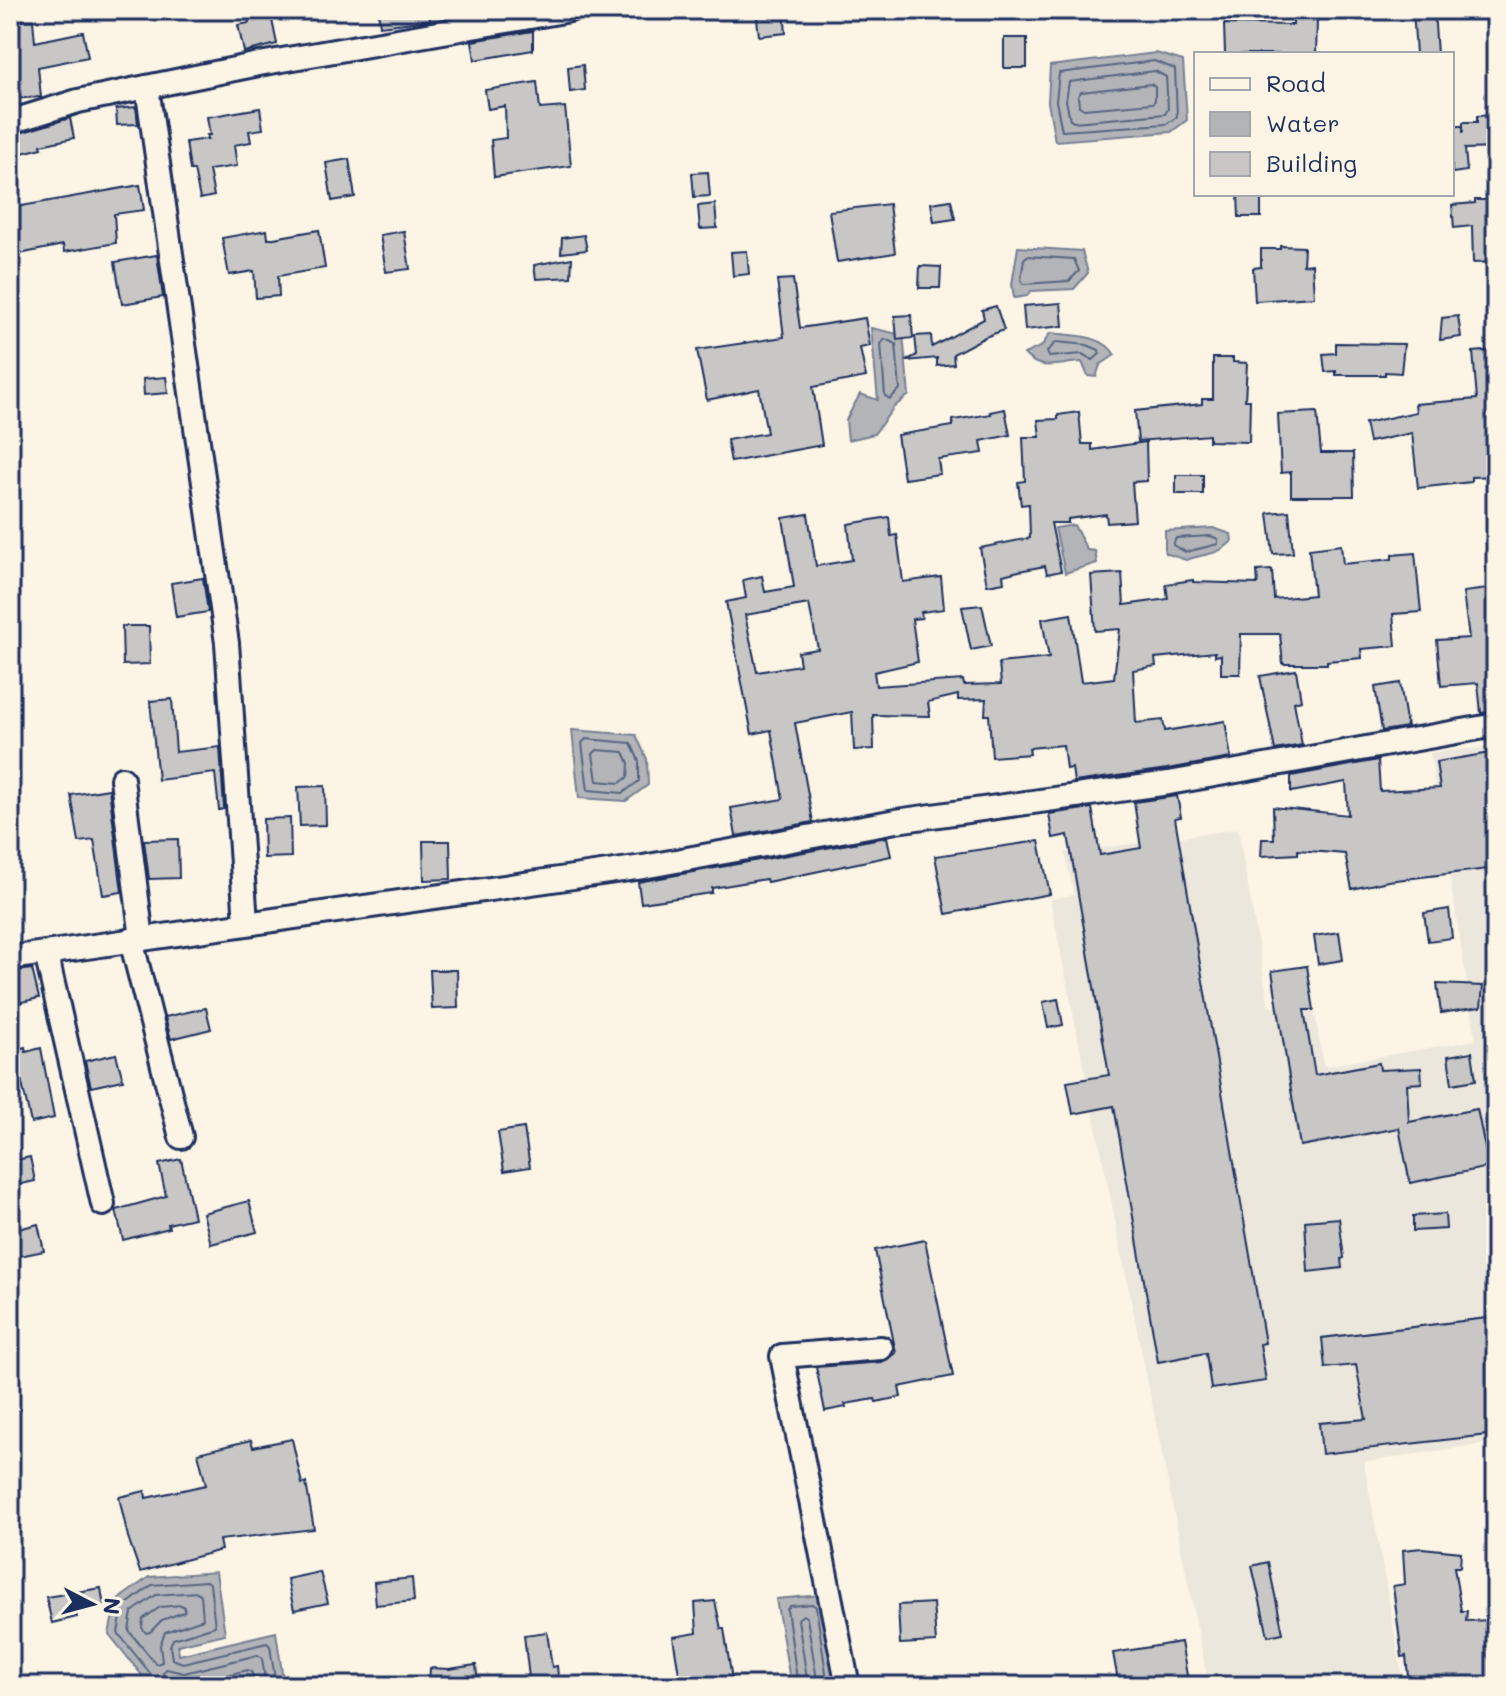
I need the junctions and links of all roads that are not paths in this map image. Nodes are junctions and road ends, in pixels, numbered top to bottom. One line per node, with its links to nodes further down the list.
1 (570, 10): 2 (street)
2 (147, 87): 3 (street); 6 (street)
3 (10, 122)
4 (1496, 725): 6 (street)
5 (122, 779): 7 (street)
6 (246, 923): 7 (street)
7 (136, 939): 8 (street); 10 (street)
8 (46, 953): 9 (street); 11 (street)
9 (10, 958)
10 (181, 1137)
11 (103, 1204)
12 (881, 1348): 13 (street)
13 (848, 1686)

